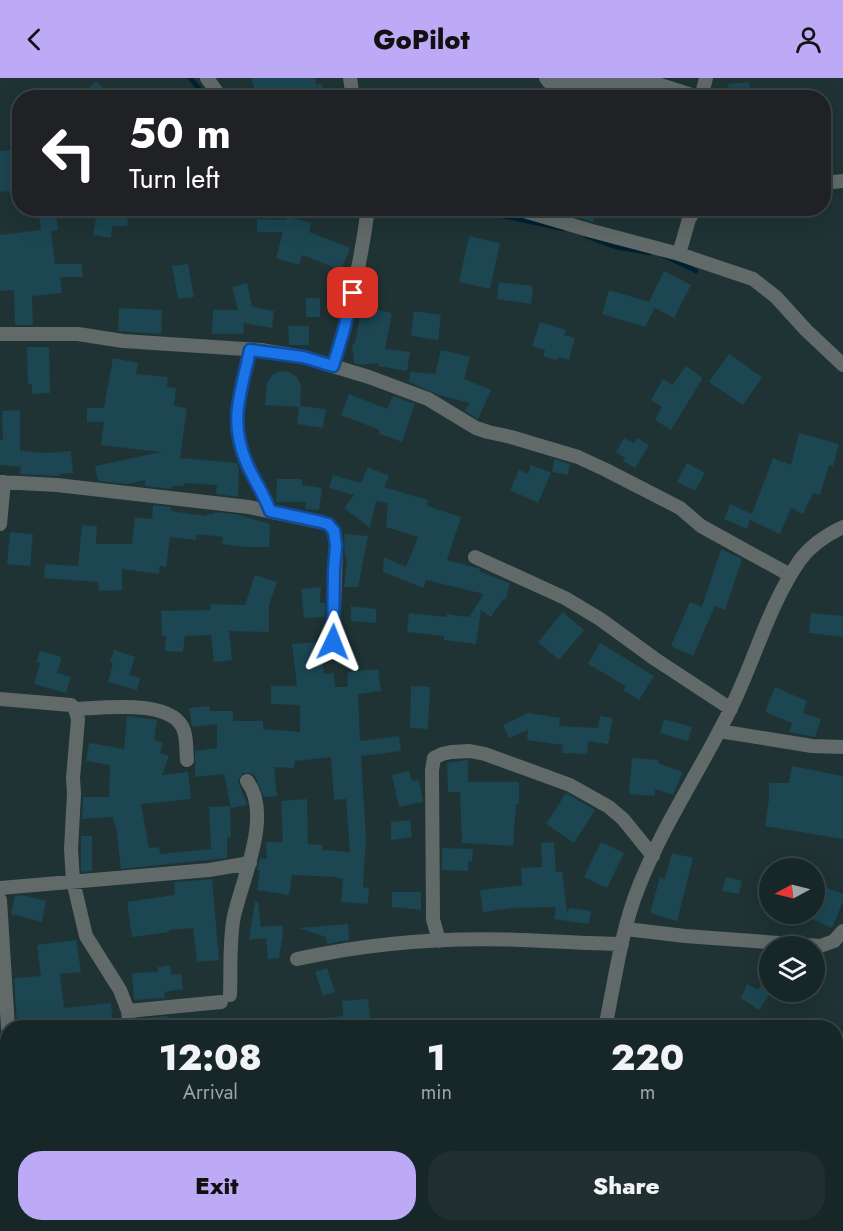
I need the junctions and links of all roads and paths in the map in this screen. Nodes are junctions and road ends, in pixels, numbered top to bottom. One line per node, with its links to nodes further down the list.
1 (546, 78): 2 (street)
2 (676, 90)
3 (367, 216): 10 (street)
4 (541, 216): 6 (street)
5 (691, 216): 6 (street)
6 (679, 254): 9 (street)
7 (0, 334): 8 (street)
8 (250, 350): 10 (street); 12 (street)
9 (843, 365)
10 (333, 366): 16 (street)
11 (2, 482): 12 (street); 13 (street)
12 (270, 511): 17 (street)
13 (0, 524)
14 (843, 527): 16 (street)
15 (475, 557): 20 (street)
16 (790, 576): 20 (street)
17 (333, 642)
18 (0, 699): 19 (street)
19 (75, 709): 23 (street); 27 (street)
20 (731, 709): 21 (street)
21 (720, 731): 22 (street); 25 (street)
22 (843, 747)
23 (187, 760)
24 (247, 781): 26 (street)
25 (653, 856): 30 (street); 32 (street)
26 (250, 863): 27 (street); 35 (street)
27 (73, 881): 28 (street); 35 (street)
28 (0, 888)
29 (0, 900): 36 (street)
30 (626, 929): 31 (street); 33 (street)
31 (843, 931)
32 (439, 940): 33 (street); 34 (street)
33 (622, 944): 38 (street)
34 (297, 959)
35 (128, 1011): 37 (street)
36 (8, 1020)
37 (129, 1020)
38 (607, 1020)

